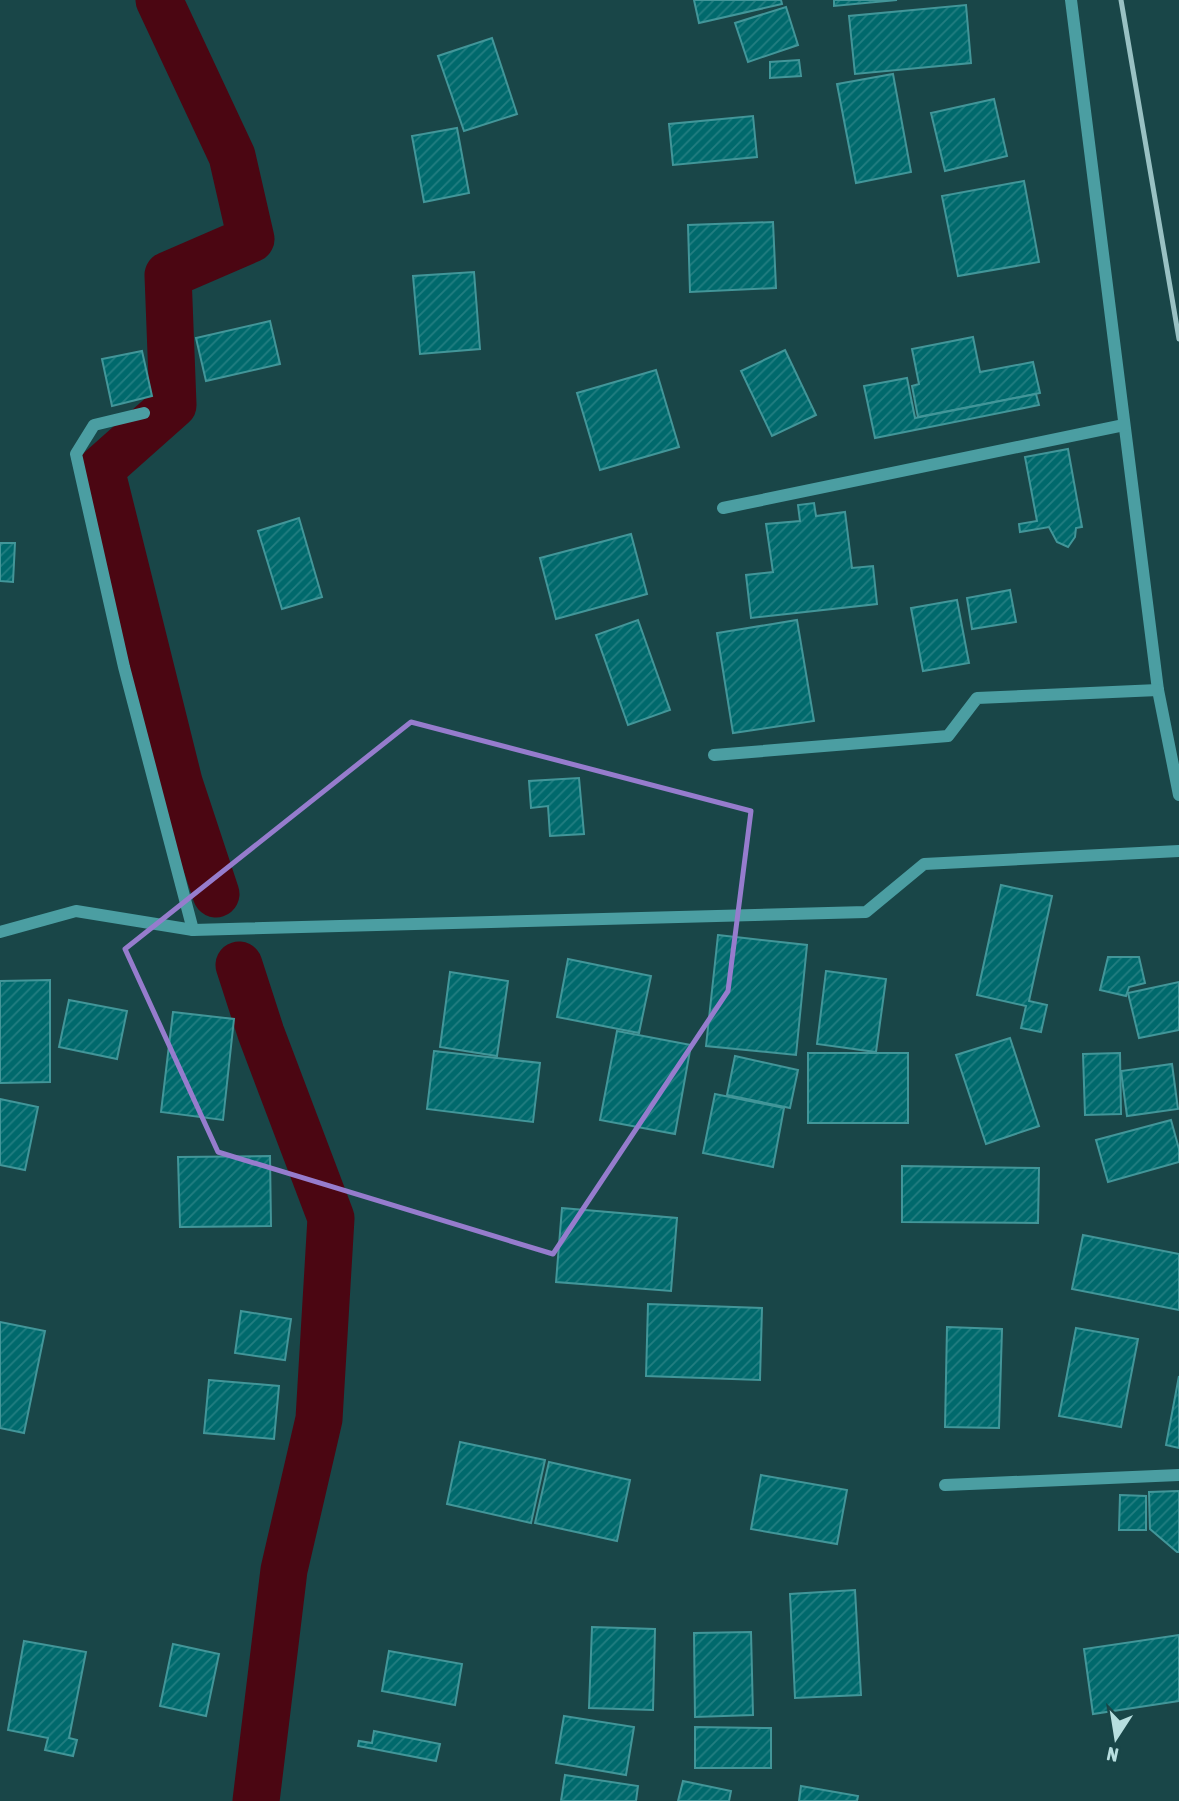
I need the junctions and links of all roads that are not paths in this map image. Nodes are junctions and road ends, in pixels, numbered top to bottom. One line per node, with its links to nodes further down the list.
1 (1071, 0): 3 (street)
2 (144, 413): 9 (street)
3 (1124, 425): 4 (street); 5 (street)
4 (723, 508)
5 (1158, 690): 6 (street); 7 (street)
6 (714, 755)
7 (1179, 795)
8 (1179, 851): 9 (street)
9 (193, 930): 10 (street)
10 (0, 932)
11 (1179, 1475): 12 (street)
12 (945, 1485)

